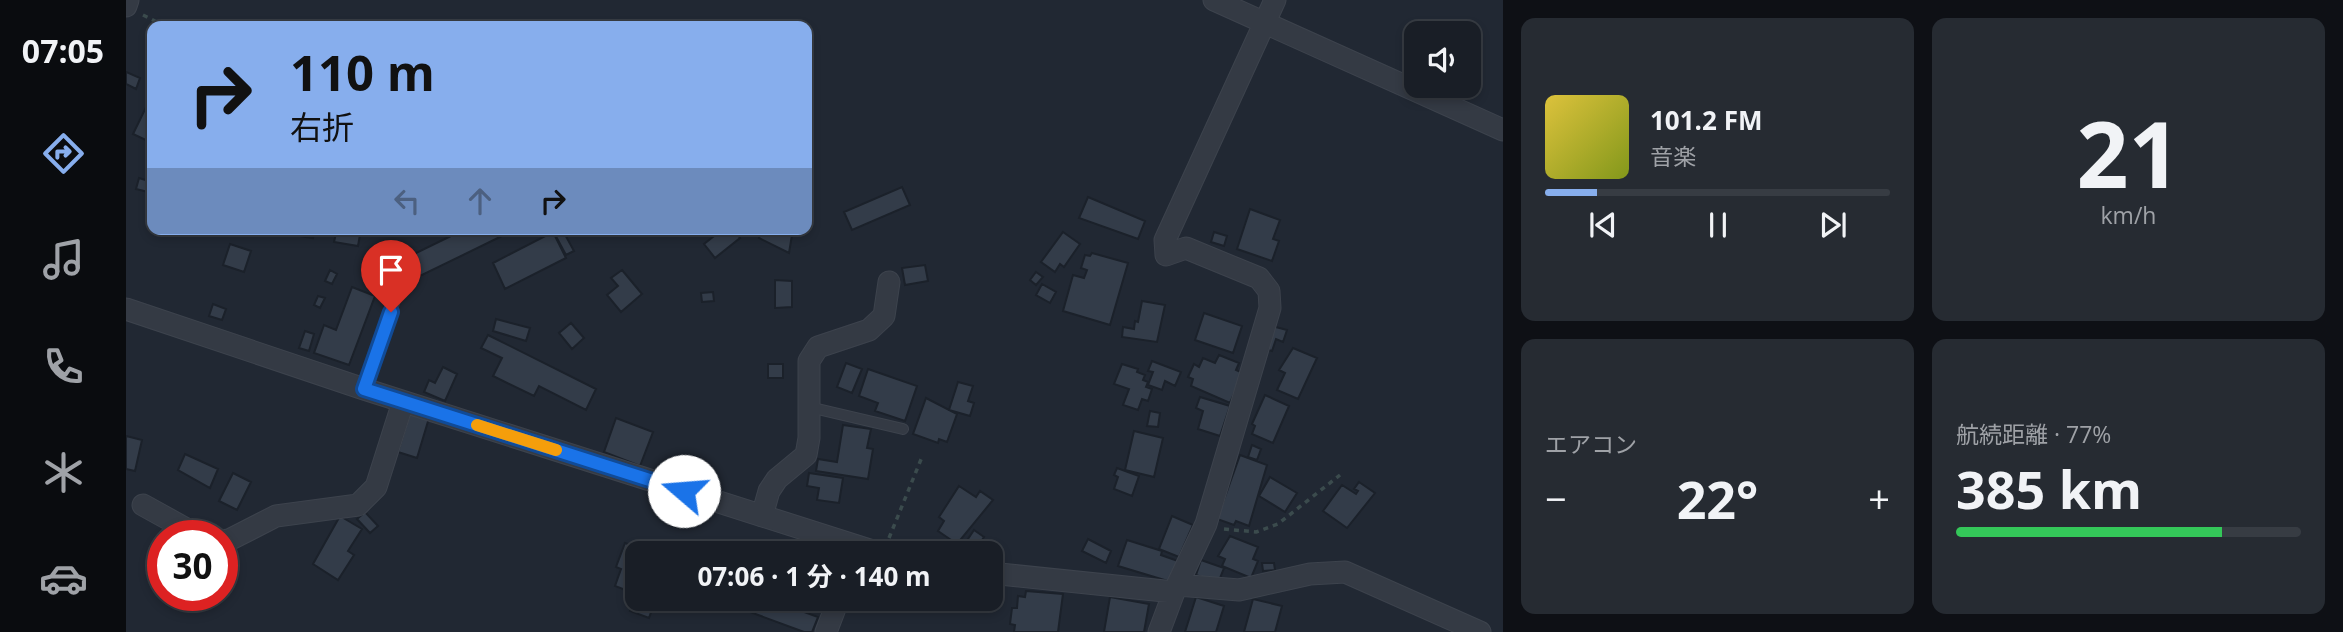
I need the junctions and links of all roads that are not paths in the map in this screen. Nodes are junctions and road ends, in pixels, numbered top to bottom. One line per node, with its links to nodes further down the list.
1 (128, 0): 4 (street)
2 (1214, 0): 5 (street)
3 (1275, 0): 5 (street)
4 (126, 5)
5 (1265, 23): 6 (street); 20 (street)
6 (1503, 130)
7 (889, 282): 12 (street)
8 (400, 286): 10 (lane)
9 (126, 309): 10 (street)
10 (364, 389): 11 (street)
11 (403, 402): 15 (street); 17 (street)
12 (809, 407): 13 (lane); 15 (street)
13 (903, 429)
14 (143, 505): 16 (street)
15 (762, 516): 18 (street)
16 (170, 520)
17 (238, 535)
18 (847, 541)
19 (1003, 574): 20 (street)
20 (1176, 588): 23 (street); 24 (street)
21 (834, 611): 22 (street)
22 (826, 632)
23 (1159, 632)
24 (1480, 632)

